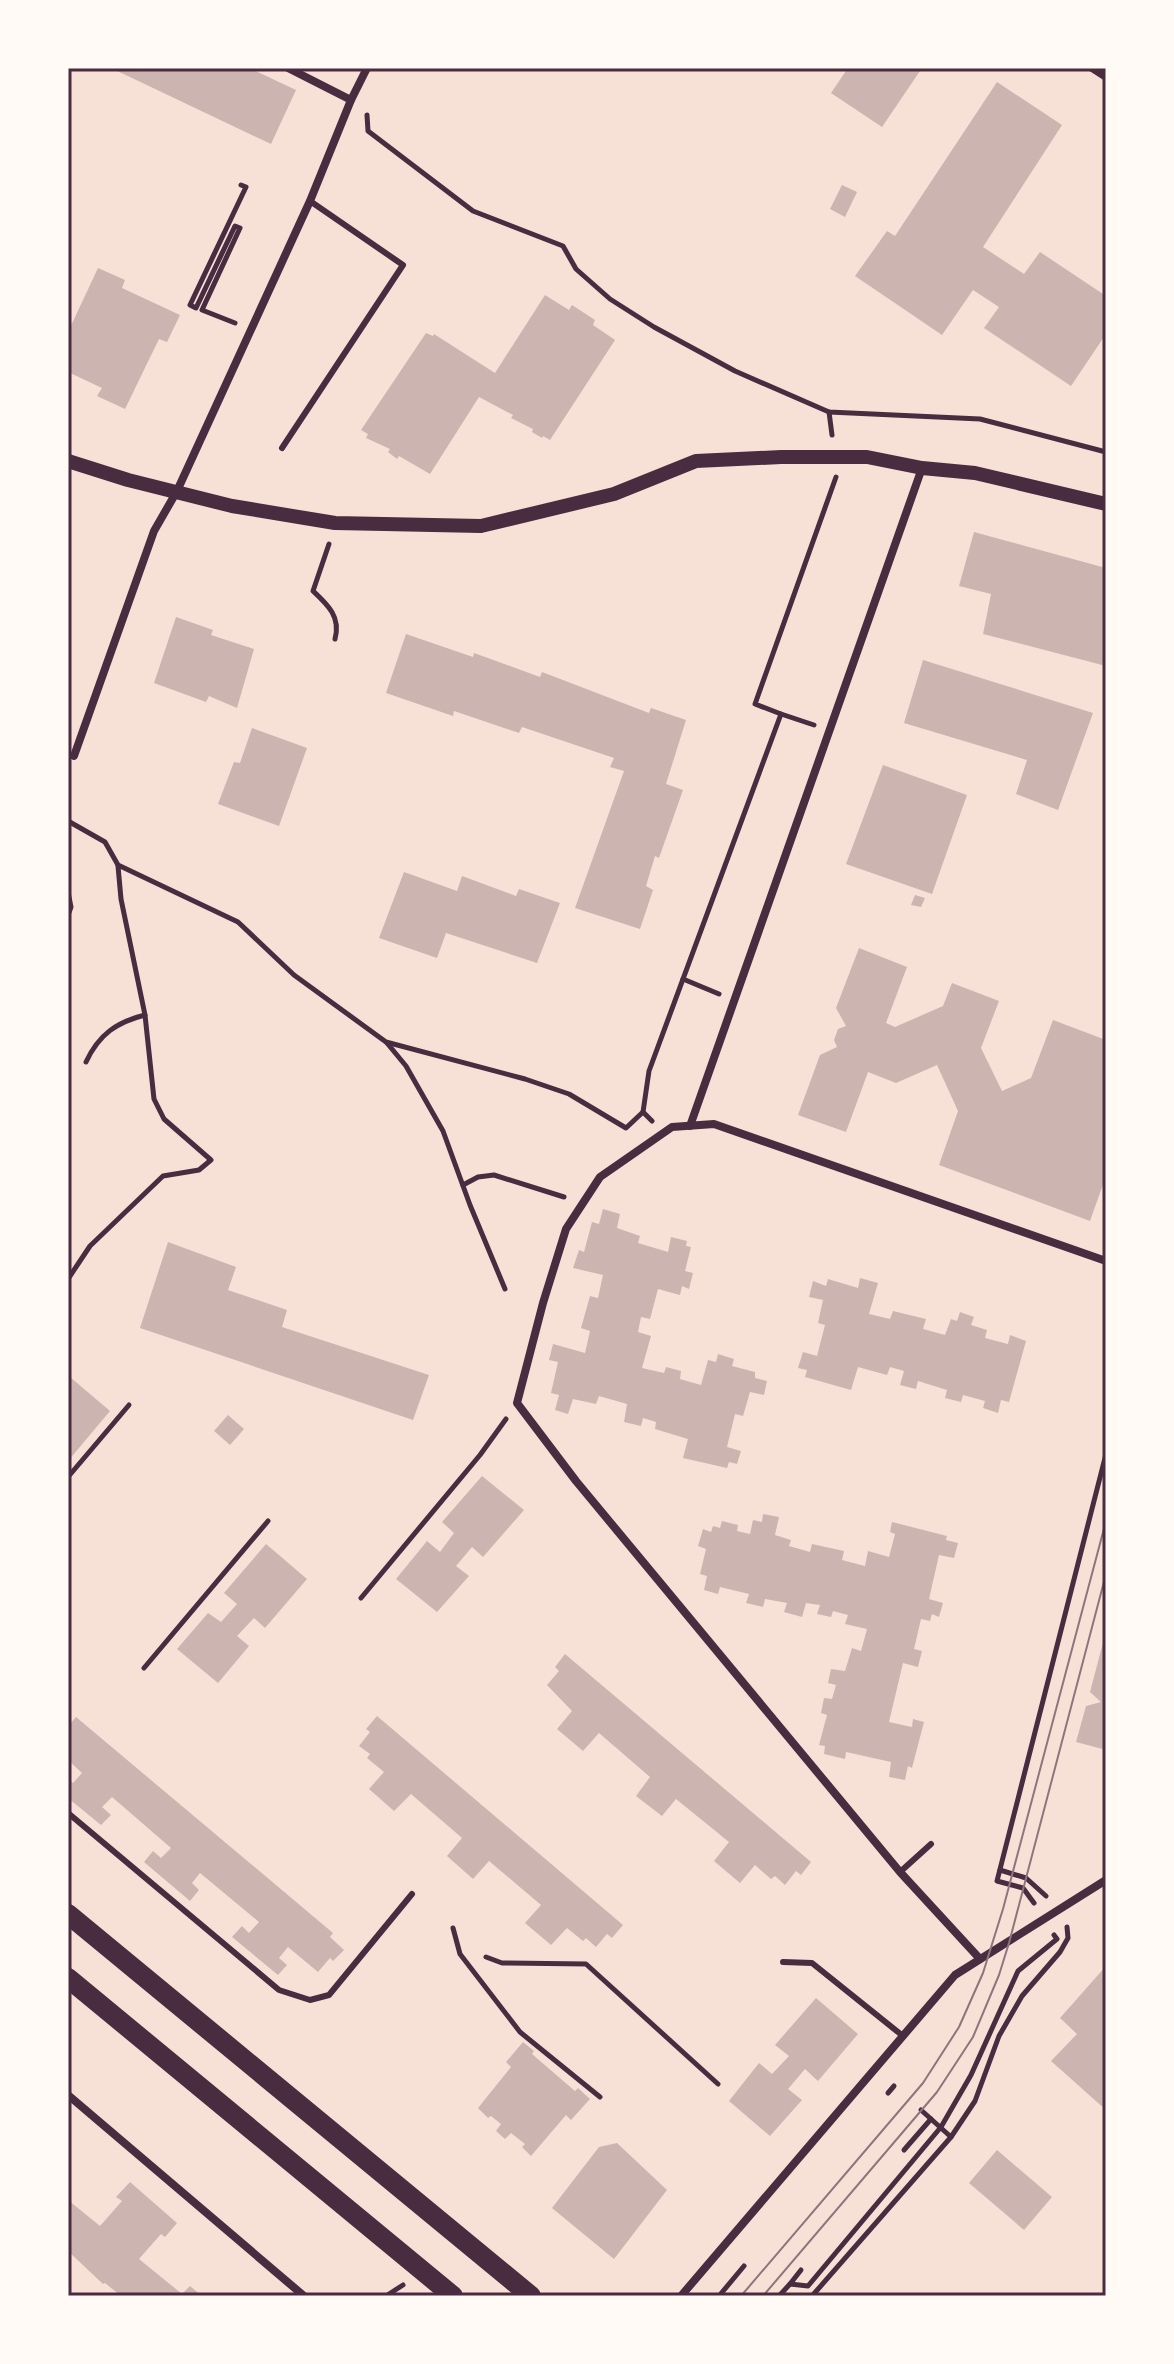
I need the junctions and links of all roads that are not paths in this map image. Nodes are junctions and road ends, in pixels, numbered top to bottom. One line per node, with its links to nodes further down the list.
1 (288, 68): 5 (street)
2 (1092, 68): 4 (street)
3 (366, 70): 5 (street)
4 (1106, 77)
5 (351, 100): 6 (street)
6 (310, 201): 7 (lane); 10 (street)
7 (282, 448)
8 (68, 461): 10 (street)
9 (922, 468): 10 (street); 11 (street); 13 (street)
10 (177, 491): 12 (street)
11 (1106, 504)
12 (74, 756)
13 (690, 1126): 14 (street); 17 (street)
14 (1106, 1261)
15 (68, 1813): 19 (lane)
16 (931, 1844): 17 (lane)
17 (900, 1872): 21 (street)
18 (1106, 1880): 21 (street)
19 (412, 1894)
20 (68, 1914): 28 (main road)
21 (980, 1959): 24 (street)
22 (783, 1962): 24 (lane)
23 (68, 1978): 27 (main road)
24 (903, 2036): 29 (street)
25 (68, 2095): 26 (street)
26 (304, 2296)
27 (453, 2296)
28 (531, 2296)
29 (681, 2296)

